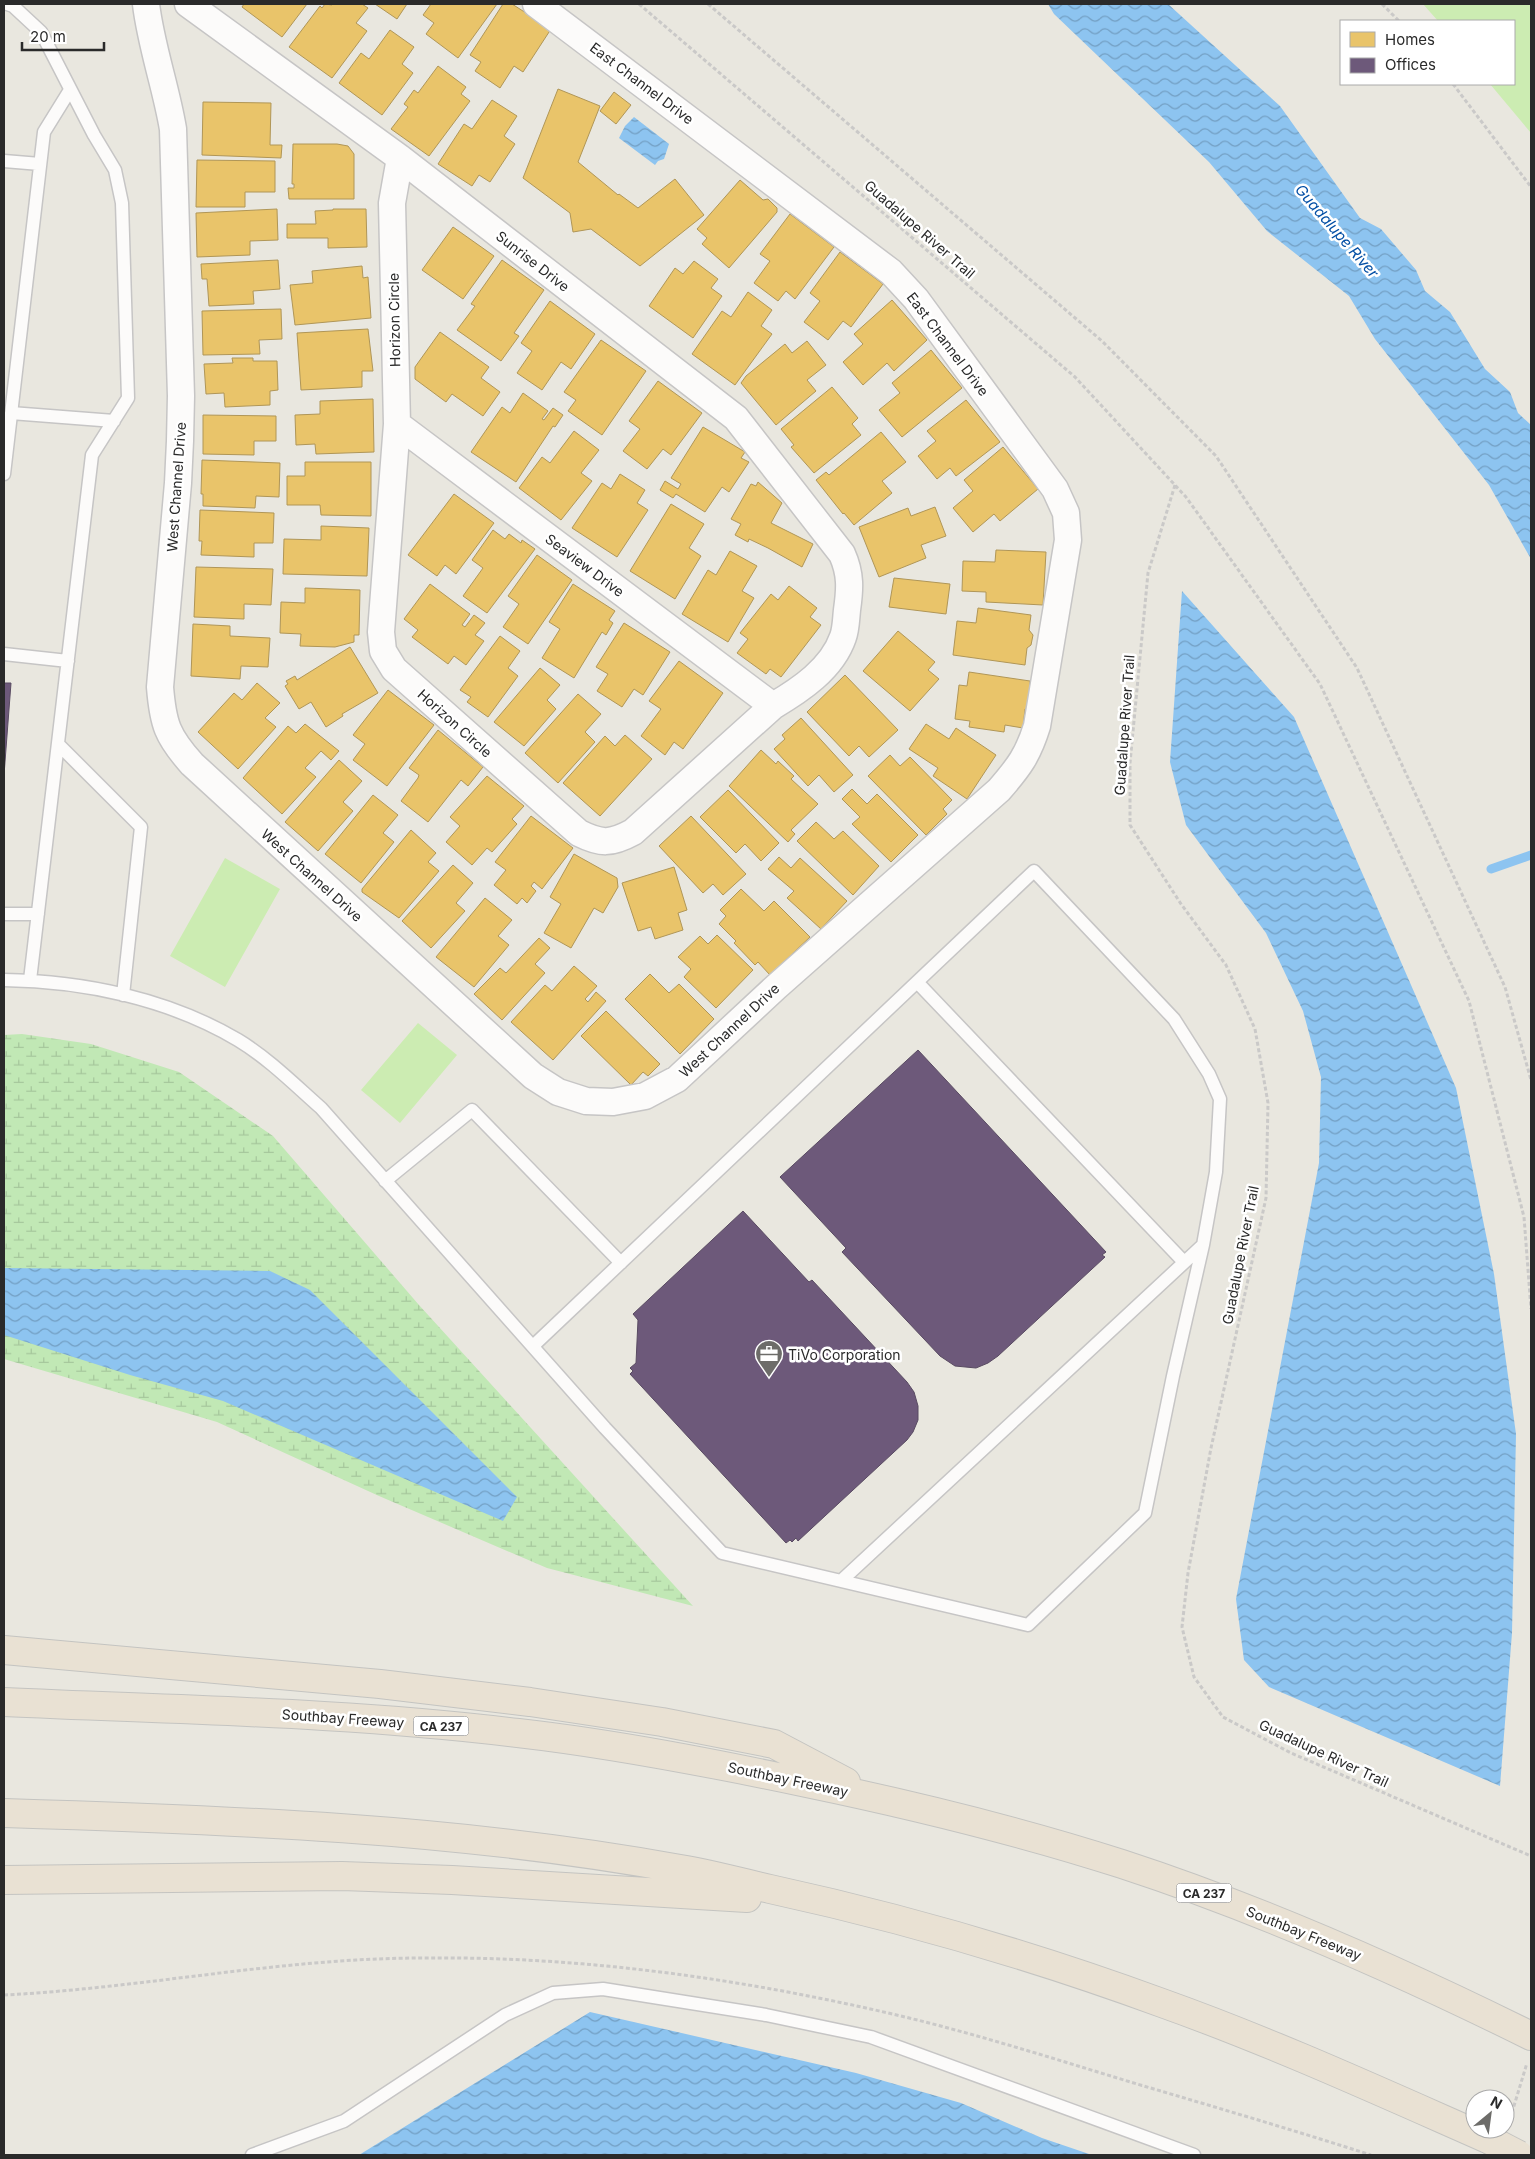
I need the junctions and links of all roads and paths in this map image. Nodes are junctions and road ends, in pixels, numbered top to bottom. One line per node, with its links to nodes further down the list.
1 (8, 4): 10 (lane)
2 (146, 4): 25 (street, West Channel Drive)
3 (188, 4): 11 (street, Sunrise Drive)
4 (536, 4): 25 (street, East Channel Drive)
5 (639, 4): 19 (path, Guadalupe River Trail)
6 (708, 4): 32 (path)
7 (1382, 4): 8 (path)
8 (1398, 20)
9 (1454, 85): 14 (path)
10 (70, 90): 13 (lane); 16 (lane)
11 (400, 158): 17 (street, Horizon Circle); 20 (street, Sunrise Drive)
12 (4, 161): 13 (lane)
13 (40, 164): 15 (lane)
14 (1531, 187)
15 (11, 413): 16 (lane); 18 (lane)
16 (114, 421): 22 (lane)
17 (397, 424): 23 (street, Seaview Drive); 23 (street, Horizon Circle)
18 (4, 474)
19 (1175, 484): 37 (path, Guadalupe River Trail); 44 (path, Guadalupe River Trail)
20 (842, 554): 23 (street, Horizon Circle)
21 (4, 654): 22 (lane)
22 (68, 661): 24 (lane)
23 (773, 706)
24 (58, 744): 27 (lane); 31 (lane)
25 (1030, 750)
26 (4, 914): 27 (lane)
27 (38, 914): 29 (lane)
28 (4, 980): 29 (lane)
29 (30, 980): 31 (lane)
30 (917, 982): 34 (lane); 35 (lane); 36 (lane)
31 (123, 995): 33 (lane)
32 (1531, 1080)
33 (385, 1181): 36 (lane); 38 (lane)
34 (1203, 1245): 35 (lane); 39 (lane)
35 (1184, 1262): 39 (lane)
36 (621, 1263): 38 (lane)
37 (1531, 1309)
38 (533, 1346): 39 (lane)
39 (841, 1581)
40 (4, 1650): 42 (highway)
41 (4, 1702): 42 (highway, Southbay Freeway / CA 237)
42 (874, 1797): 47 (highway, Southbay Freeway / CA 237)
43 (4, 1813): 46 (highway)
44 (1531, 1856)
45 (4, 1880): 46 (highway)
46 (844, 1905): 49 (highway)
47 (1527, 2040): 48 (path)
48 (1512, 2089)
49 (1465, 2119)
50 (1506, 2139): 53 (highway, bridge)
51 (252, 2155): 52 (lane)
52 (1194, 2155)
53 (1519, 2155)

